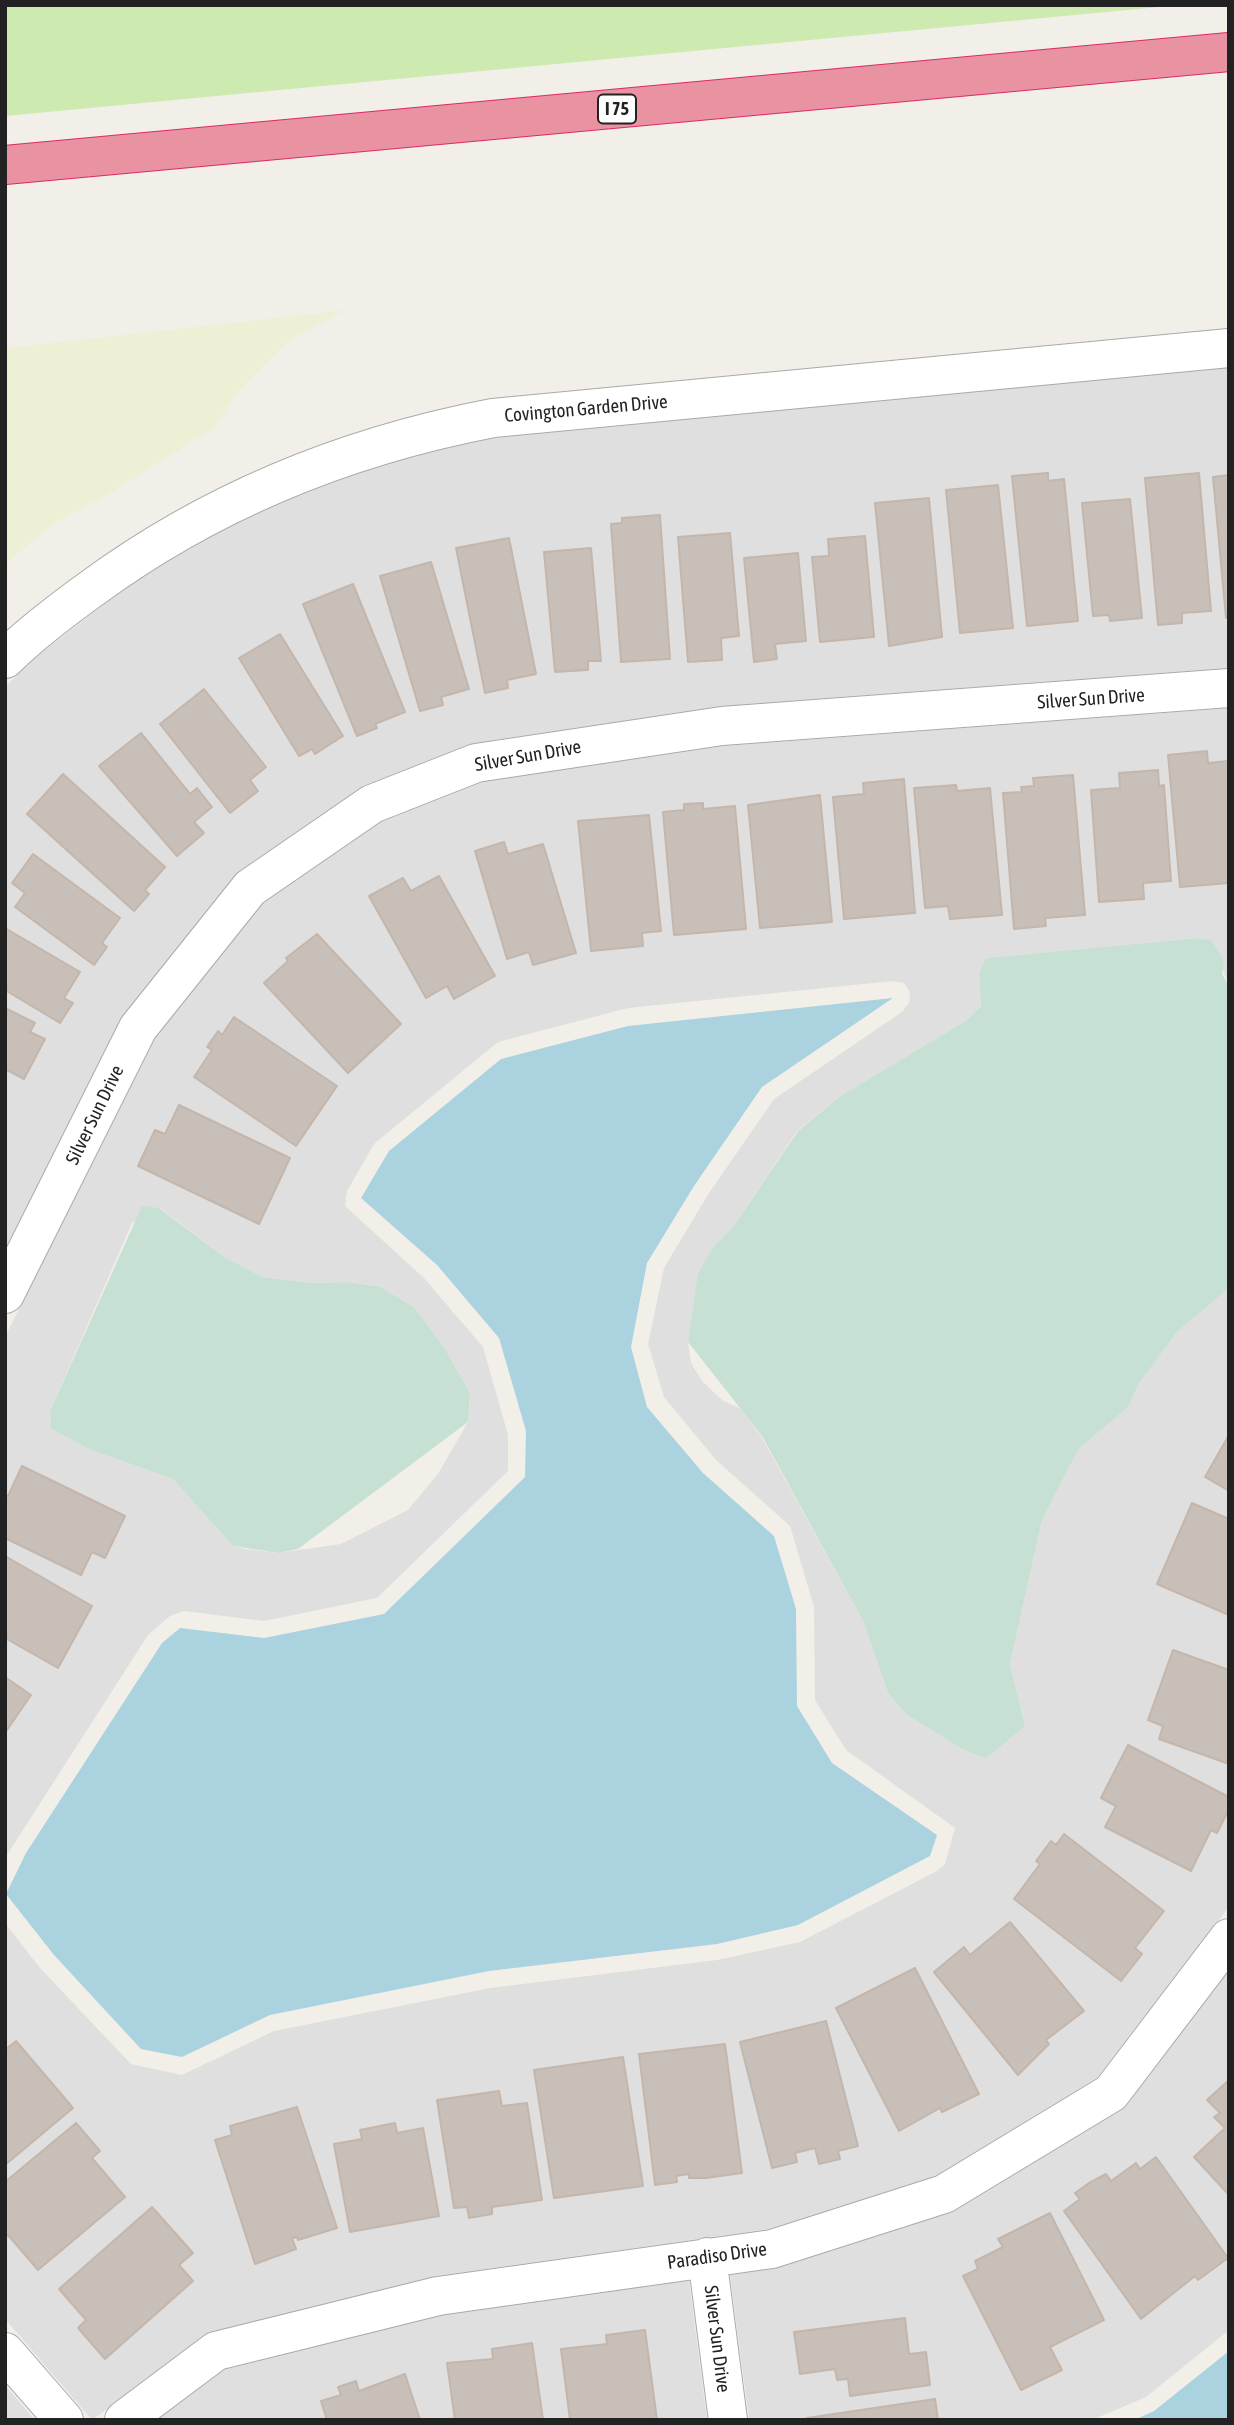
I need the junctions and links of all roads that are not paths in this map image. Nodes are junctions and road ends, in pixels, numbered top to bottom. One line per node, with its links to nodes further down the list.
1 (1229, 52): 2 (highway, I 75)
2 (5, 165)
3 (1229, 348): 4 (street, Covington Garden Drive)
4 (10, 646)
5 (1229, 688): 6 (street, Silver Sun Drive)
6 (5, 1294)
7 (1229, 1938): 8 (street, Paradiso Drive)
8 (707, 2258): 11 (street, Paradiso Drive); 12 (street, Silver Sun Drive)
9 (5, 2351): 10 (street)
10 (64, 2420)
11 (124, 2420)
12 (728, 2420)

